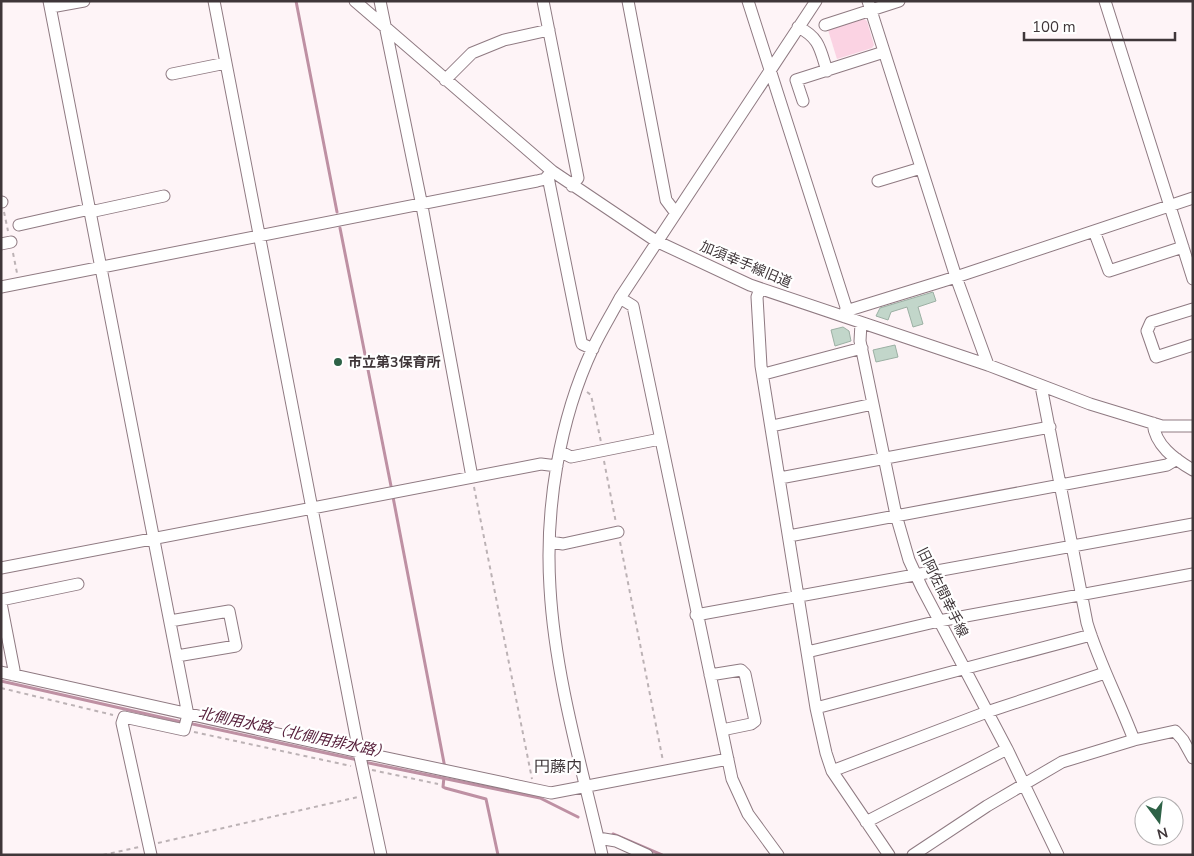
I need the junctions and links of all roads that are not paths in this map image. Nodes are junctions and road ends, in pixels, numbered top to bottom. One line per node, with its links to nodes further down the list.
1 (84, 1): 11 (street)
2 (214, 1): 18 (street)
3 (355, 1): 15 (street, 加須幸手線旧道)
4 (380, 1): 15 (street)
5 (543, 1): 16 (street)
6 (628, 1): 33 (street)
7 (748, 1): 19 (street)
8 (816, 1): 14 (street)
9 (899, 1): 12 (street)
10 (1105, 1): 30 (street)
11 (50, 4): 32 (street)
12 (870, 6): 13 (street); 17 (street)
13 (825, 25)
14 (798, 27): 19 (street); 20 (street)
15 (386, 29): 22 (street, 加須幸手線旧道); 31 (street)
16 (549, 30): 22 (street); 27 (street)
17 (884, 52): 20 (street); 24 (street)
18 (226, 63): 21 (street); 36 (street)
19 (770, 69): 33 (street); 46 (street)
20 (827, 71): 23 (street)
21 (172, 74)
22 (445, 80): 25 (street, 加須幸手線旧道)
23 (803, 101)
24 (921, 168): 26 (street); 41 (street)
25 (550, 174): 27 (street, 加須幸手線旧道); 31 (street); 50 (street)
26 (878, 181)
27 (572, 186): 37 (street, 加須幸手線旧道)
28 (164, 196): 32 (street)
29 (1193, 198): 30 (street)
30 (1170, 205): 35 (street); 38 (street)
31 (422, 206): 36 (street); 65 (street)
32 (90, 211): 34 (street); 39 (street)
33 (675, 212): 37 (street)
34 (19, 225)
35 (1094, 230): 38 (street); 41 (street)
36 (259, 236): 39 (street); 69 (street)
37 (656, 241): 43 (street, 加須幸手線旧道); 44 (street)
38 (1183, 247): 40 (street)
39 (101, 267): 42 (street); 74 (street)
40 (1192, 274)
41 (956, 277): 46 (street); 51 (street)
42 (1, 287)
43 (760, 288): 46 (street, 加須幸手線旧道); 52 (street)
44 (620, 298): 50 (street); 59 (street)
45 (1193, 309): 48 (street)
46 (846, 314): 47 (street, 加須幸手線旧道)
47 (861, 323): 49 (street, 旧阿佐間幸手線); 51 (street, 加須幸手線旧道)
48 (1193, 345)
49 (862, 348): 52 (street); 54 (street, 旧阿佐間幸手線)
50 (593, 349): 60 (street)
51 (988, 366): 53 (street, 加須幸手線旧道)
52 (764, 374): 56 (street)
53 (1041, 386): 55 (street, 加須幸手線旧道); 58 (street)
54 (873, 404): 56 (street); 61 (street, 旧阿佐間幸手線)
55 (1153, 423): 57 (street, 加須幸手線旧道); 62 (street)
56 (772, 426): 66 (street)
57 (1193, 426)
58 (1050, 427): 61 (street); 68 (street)
59 (660, 439): 60 (street); 84 (street)
60 (561, 452): 63 (street)
61 (885, 458): 66 (street); 70 (street, 旧阿佐間幸手線)
62 (1177, 459): 64 (street); 68 (street)
63 (557, 466): 65 (street); 75 (street)
64 (1193, 472): 67 (street)
65 (472, 477): 69 (street)
66 (780, 478): 73 (street)
67 (1193, 482)
68 (1061, 486): 70 (street); 76 (street)
69 (311, 508): 74 (street); 100 (street)
70 (896, 515): 73 (street); 78 (street, 旧阿佐間幸手線)
71 (1193, 524): 76 (street)
72 (618, 532): 75 (street)
73 (789, 536): 82 (street)
74 (154, 538): 77 (street); 85 (street)
75 (550, 542): 105 (street)
76 (1072, 547): 78 (street); 81 (street)
77 (1, 568)
78 (915, 574): 82 (street); 86 (street, 旧阿佐間幸手線)
79 (1193, 574): 81 (street)
80 (78, 584): 83 (street)
81 (1082, 596): 86 (street); 87 (street)
82 (798, 598): 84 (street); 88 (street)
83 (1, 601): 92 (street)
84 (696, 614): 93 (street)
85 (170, 621): 89 (street); 89 (street)
86 (939, 621): 88 (street); 90 (street, 旧阿佐間幸手線)
87 (1091, 635): 90 (street); 91 (street)
88 (807, 652): 94 (street)
89 (177, 656): 96 (street)
90 (964, 668): 94 (street); 95 (street, 旧阿佐間幸手線)
91 (1106, 673): 95 (street); 98 (street)
92 (7, 674): 96 (street)
93 (710, 675): 97 (street); 97 (street)
94 (816, 708): 103 (street)
95 (987, 712): 99 (street, 旧阿佐間幸手線); 103 (street)
96 (186, 723): 100 (street); 108 (street)
97 (722, 730): 102 (street)
98 (1134, 740): 101 (street); 104 (street)
99 (1007, 749): 104 (street, 旧阿佐間幸手線); 106 (street)
100 (359, 752): 105 (street); 109 (street)
101 (1193, 758)
102 (728, 759): 105 (street); 112 (street)
103 (832, 771): 106 (street)
104 (1026, 785): 114 (street); 115 (street, 旧阿佐間幸手線)
105 (588, 788): 107 (street)
106 (866, 822): 113 (street)
107 (598, 838): 110 (street); 111 (street)
108 (150, 850)
109 (381, 855)
110 (602, 855)
111 (647, 855)
112 (778, 855)
113 (889, 855)
114 (913, 855)
115 (1058, 855)

